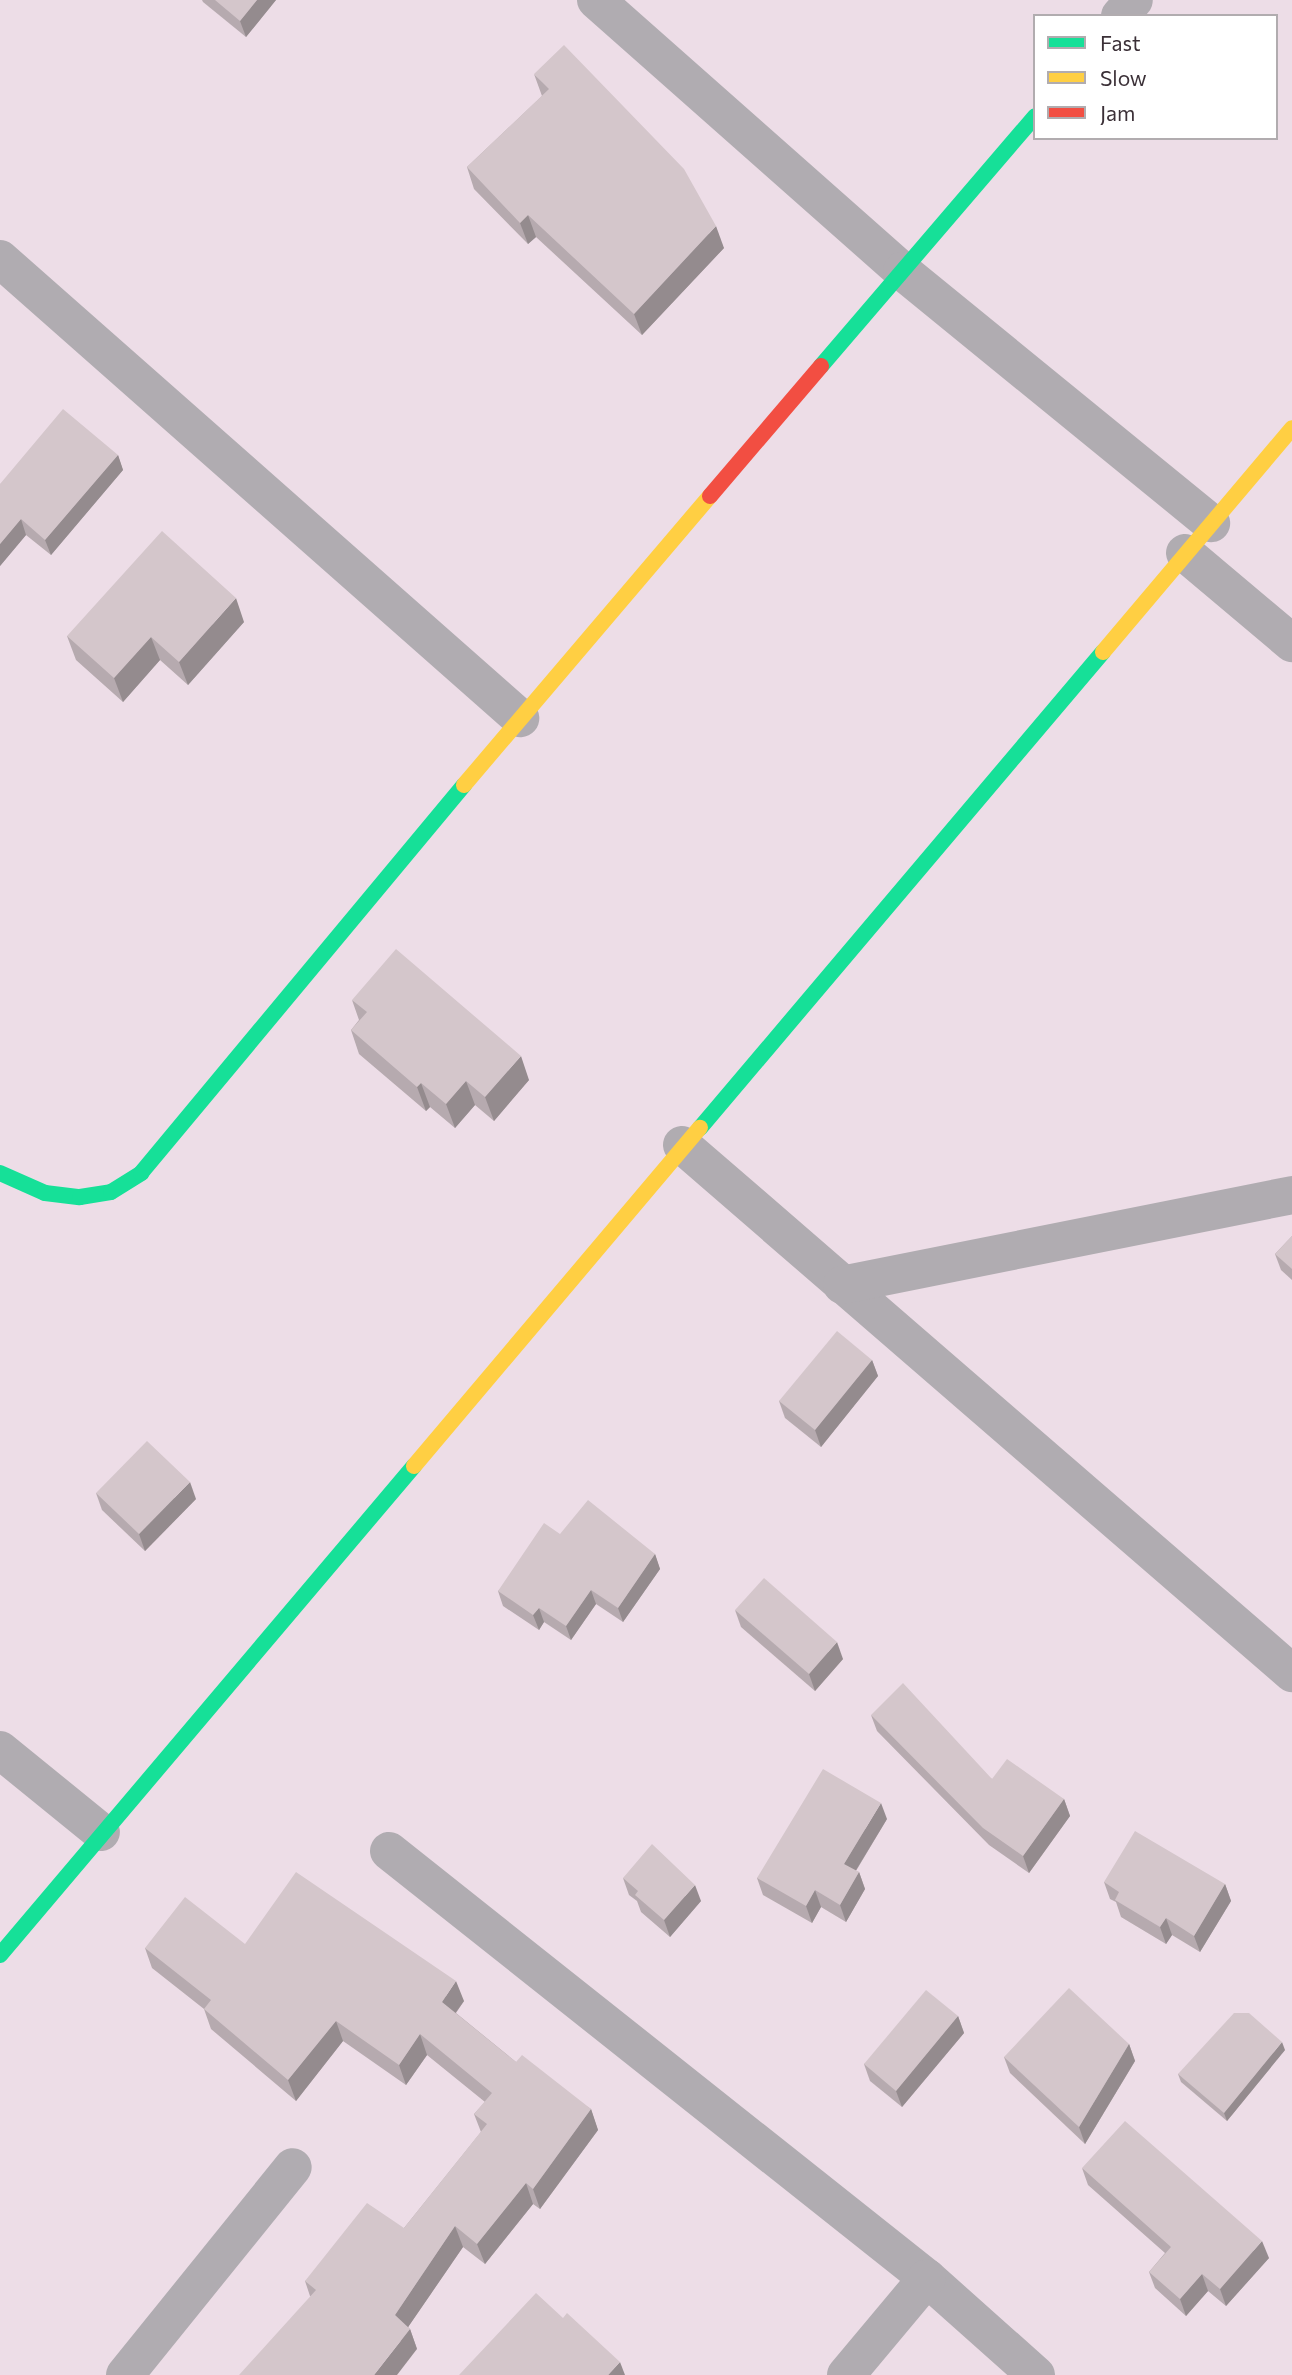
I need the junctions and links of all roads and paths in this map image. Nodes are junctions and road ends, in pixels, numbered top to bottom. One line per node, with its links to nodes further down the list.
1 (596, 0): 6 (street)
2 (1134, 0): 3 (street)
3 (1123, 14)
4 (1033, 118): 6 (street)
5 (0, 259): 11 (street)
6 (902, 271): 8 (street); 11 (street)
7 (1292, 428): 8 (street)
8 (1211, 523): 9 (street)
9 (1185, 553): 10 (street); 12 (street)
10 (1292, 643)
11 (520, 718): 13 (street)
12 (682, 1145): 15 (street); 18 (street)
13 (0, 1173)
14 (1292, 1195): 15 (street)
15 (842, 1285): 16 (street)
16 (1292, 1673)
17 (0, 1750): 18 (street)
18 (101, 1832): 20 (street)
19 (389, 1851): 22 (street)
20 (0, 1955)
21 (293, 2167): 23 (street)
22 (927, 2278): 24 (street); 25 (street)
23 (125, 2375)
24 (846, 2375)
25 (1036, 2375)

